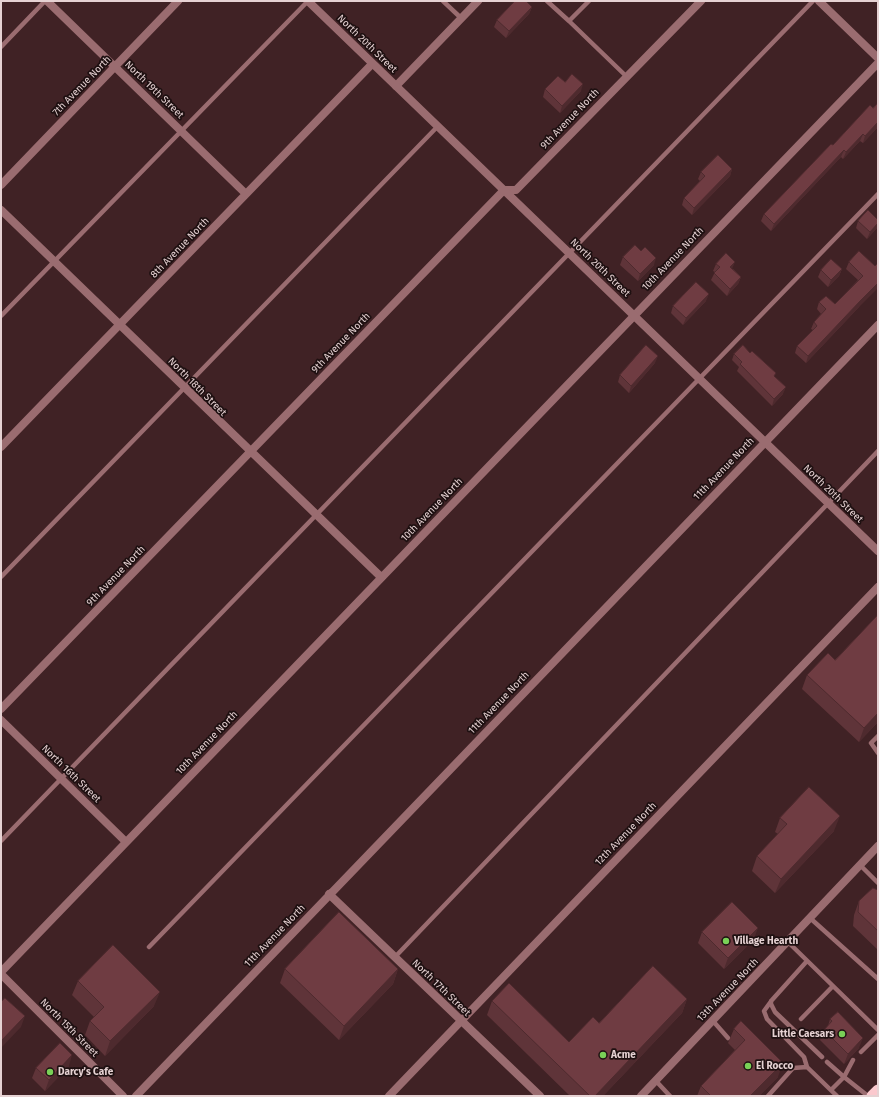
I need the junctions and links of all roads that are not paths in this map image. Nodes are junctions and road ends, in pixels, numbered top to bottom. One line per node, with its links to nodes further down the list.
1 (46, 1): 13 (lane); 17 (street, North 19th Street)
2 (178, 1): 17 (street, 7th Avenue North)
3 (308, 1): 16 (street, North 20th Street); 21 (lane)
4 (443, 1): 11 (lane)
5 (478, 1): 11 (street)
6 (547, 1): 12 (lane)
7 (589, 1): 12 (lane)
8 (701, 1): 18 (street, 9th Avenue North)
9 (813, 1): 27 (lane)
10 (819, 1): 14 (street)
11 (461, 18): 19 (street)
12 (569, 21): 18 (lane)
13 (1, 47)
14 (878, 58)
15 (878, 63): 29 (street, 10th Avenue North)
16 (372, 64): 19 (street, North 20th Street); 24 (street, 8th Avenue North)
17 (115, 66): 21 (street, North 19th Street); 22 (street, 7th Avenue North)
18 (626, 76): 23 (street, 9th Avenue North)
19 (396, 86): 20 (street, North 20th Street)
20 (438, 126): 23 (street, North 20th Street); 34 (lane)
21 (181, 131): 24 (street, North 19th Street); 28 (lane)
22 (1, 185)
23 (504, 190): 27 (street, North 20th Street); 38 (street, 9th Avenue North)
24 (246, 194): 31 (street, 8th Avenue North)
25 (878, 194): 33 (lane)
26 (1, 210): 28 (street, North 18th Street)
27 (570, 253): 29 (street, North 20th Street); 40 (lane)
28 (54, 261): 30 (lane); 31 (street, North 18th Street)
29 (634, 315): 33 (street, North 20th Street); 43 (street, 10th Avenue North)
30 (1, 316)
31 (120, 324): 34 (street, North 18th Street); 36 (street, 8th Avenue North)
32 (878, 325): 35 (street, 11th Avenue North)
33 (700, 378): 35 (street, North 20th Street); 58 (lane)
34 (184, 388): 38 (street, North 18th Street); 42 (lane)
35 (765, 441): 39 (street, North 20th Street); 55 (street, 11th Avenue North)
36 (1, 446)
37 (878, 451): 39 (lane)
38 (249, 452): 40 (street, North 18th Street); 45 (street, 9th Avenue North)
39 (828, 502): 41 (street, North 20th Street); 59 (lane)
40 (316, 516): 43 (street, North 18th Street); 49 (lane)
41 (878, 551)
42 (1, 577)
43 (381, 578): 51 (street, 10th Avenue North)
44 (878, 587): 66 (street, 12th Avenue North)
45 (1, 709)
46 (1, 720): 49 (street, North 16th Street)
47 (878, 736): 48 (lane)
48 (878, 753)
49 (61, 779): 50 (lane); 51 (street, North 16th Street)
50 (1, 841)
51 (126, 842): 61 (street, 10th Avenue North)
52 (878, 846): 53 (street, 13th Avenue North)
53 (860, 865): 54 (lane); 56 (street, 13th Avenue North)
54 (878, 883)
55 (330, 894): 59 (street, North 17th Street); 81 (street, 11th Avenue North)
56 (810, 918): 57 (street, 13th Avenue North); 62 (lane)
57 (788, 942): 60 (lane); 67 (street, 13th Avenue North)
58 (150, 947)
59 (395, 957): 66 (street, North 17th Street)
60 (807, 961): 63 (lane); 64 (lane)
61 (1, 973): 80 (street, North 15th Street)
62 (878, 980)
63 (833, 986): 65 (lane); 68 (lane)
64 (772, 1000): 72 (lane); 75 (lane)
65 (801, 1019)
66 (461, 1020): 82 (street, 12th Avenue North); 83 (street, North 17th Street)
67 (713, 1021): 70 (lane); 77 (street, 13th Avenue North)
68 (878, 1030)
69 (878, 1035): 71 (lane)
70 (728, 1038)
71 (861, 1052)
72 (822, 1057)
73 (853, 1060): 76 (lane)
74 (827, 1062): 76 (lane)
75 (807, 1067): 78 (lane); 86 (lane)
76 (844, 1077): 78 (lane); 88 (lane)
77 (656, 1081): 84 (street, 13th Avenue North); 85 (lane)
78 (831, 1090): 87 (lane)
79 (878, 1090): 89 (highway)
80 (123, 1096)
81 (136, 1096)
82 (389, 1096)
83 (540, 1096)
84 (641, 1096)
85 (670, 1096)
86 (768, 1096)
87 (837, 1096)
88 (868, 1096)
89 (872, 1096)

